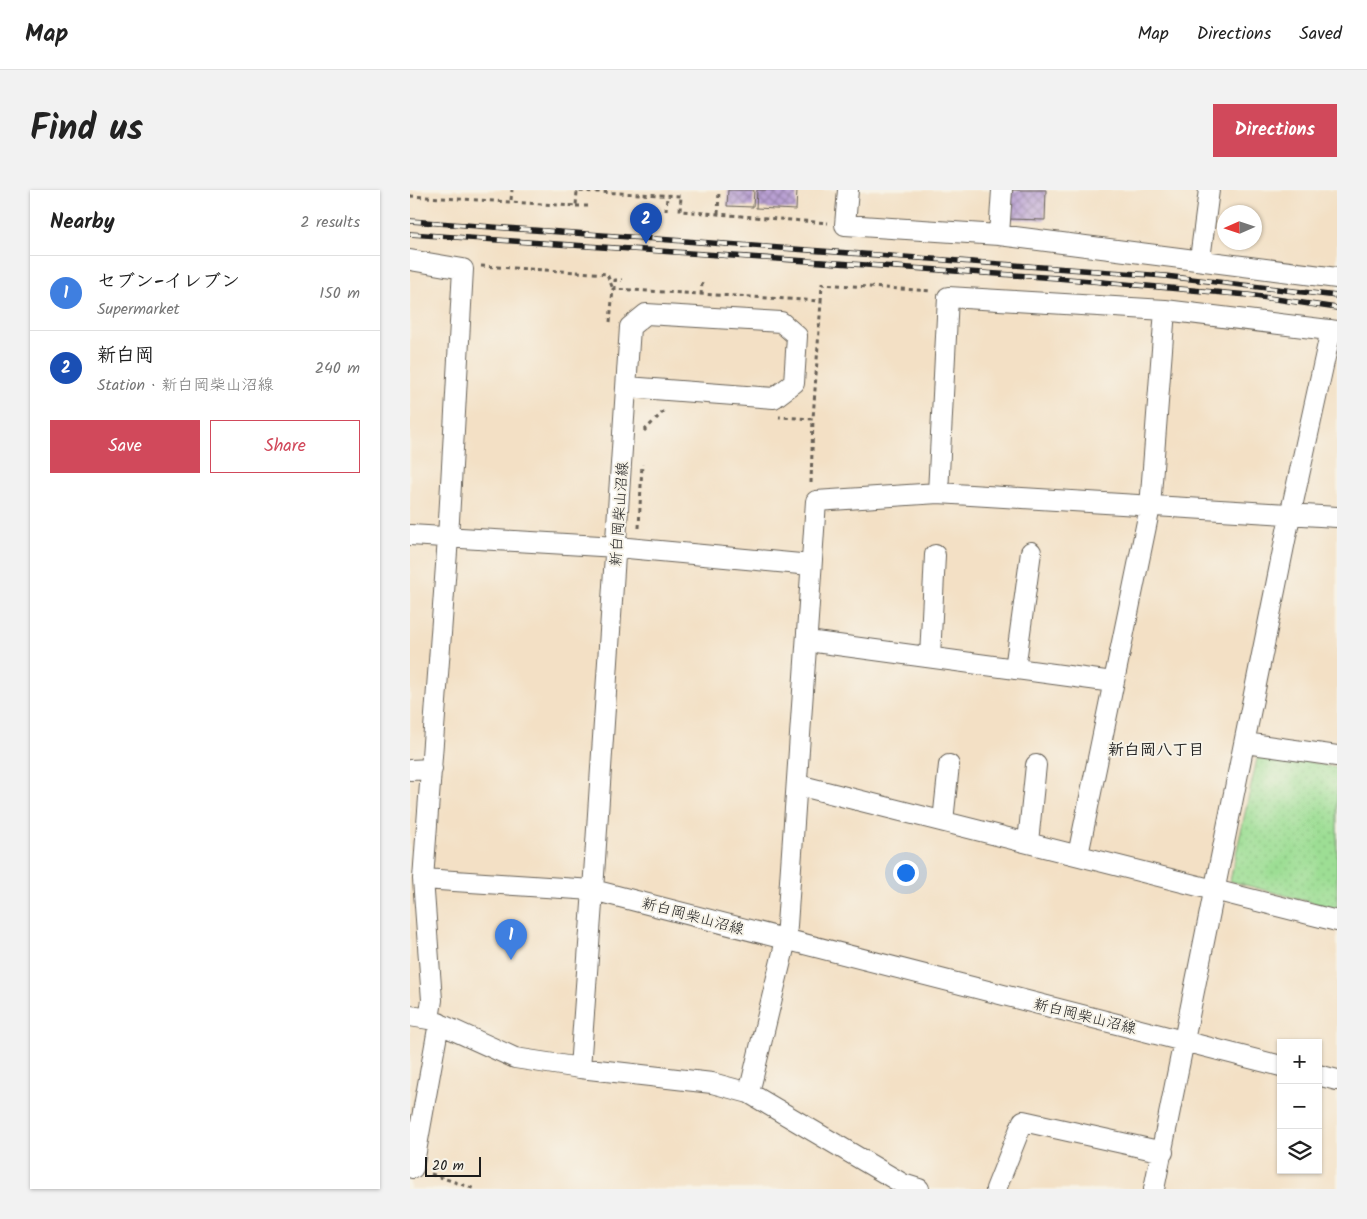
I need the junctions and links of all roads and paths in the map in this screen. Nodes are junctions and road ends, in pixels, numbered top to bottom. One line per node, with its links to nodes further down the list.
1 (512, 190): 8 (path)
2 (719, 190): 12 (path)
3 (848, 190): 13 (street)
4 (1002, 190): 14 (street)
5 (1209, 190): 15 (street)
6 (410, 196): 8 (path)
7 (667, 196): 9 (path); 11 (path); 12 (path)
8 (511, 200): 9 (path)
9 (576, 206): 10 (path)
10 (591, 206)
11 (666, 211)
12 (718, 215): 13 (path)
13 (845, 225): 14 (street)
14 (999, 235): 15 (street)
15 (1200, 259): 18 (street)
16 (410, 260): 17 (street)
17 (463, 270): 19 (path); 34 (street)
18 (1337, 278)
19 (622, 280)
20 (702, 283): 21 (path)
21 (701, 295)
22 (948, 297): 23 (path); 24 (street); 28 (street)
23 (821, 301)
24 (1165, 310): 25 (street); 30 (street)
25 (1334, 330): 31 (street)
26 (627, 387): 26 (street, 新白岡柴山沼線); 35 (street, 新白岡柴山沼線)
27 (813, 419): 29 (path)
28 (938, 492): 29 (street); 30 (street)
29 (816, 501): 38 (street)
30 (1150, 507): 31 (street); 42 (street)
31 (1290, 516): 32 (street); 43 (street)
32 (1337, 517)
33 (410, 535): 34 (street)
34 (448, 538): 35 (street); 47 (street)
35 (617, 547): 38 (street); 54 (street, 新白岡柴山沼線)
36 (1030, 552): 41 (street)
37 (935, 555): 40 (street)
38 (811, 565): 39 (street)
39 (808, 641): 40 (street); 49 (street)
40 (930, 657): 41 (street)
41 (1015, 669): 42 (street)
42 (1113, 682): 52 (street)
43 (1244, 743): 44 (street); 55 (street)
44 (1337, 756)
45 (949, 765): 50 (street)
46 (1036, 766): 51 (street)
47 (432, 769): 48 (street); 53 (street)
48 (410, 770)
49 (798, 785): 50 (street); 57 (street)
50 (943, 821): 51 (street)
51 (1028, 842): 52 (street)
52 (1078, 855): 55 (street)
53 (423, 880): 54 (street); 58 (street)
54 (593, 890): 57 (street, 新白岡柴山沼線); 61 (street)
55 (1214, 891): 56 (street); 59 (street)
56 (1337, 921)
57 (786, 940): 59 (street, 新白岡柴山沼線); 64 (street)
58 (426, 1019): 61 (street); 66 (street)
59 (1184, 1041): 60 (street, 新白岡柴山沼線); 65 (street)
60 (1277, 1065)
61 (580, 1068): 64 (street)
62 (1322, 1076): 63 (street)
63 (1337, 1080)
64 (749, 1093): 68 (street)
65 (1163, 1152): 69 (street); 70 (street)
66 (411, 1167): 67 (path)
67 (475, 1189)
68 (919, 1189)
69 (996, 1189)
70 (1154, 1189)

